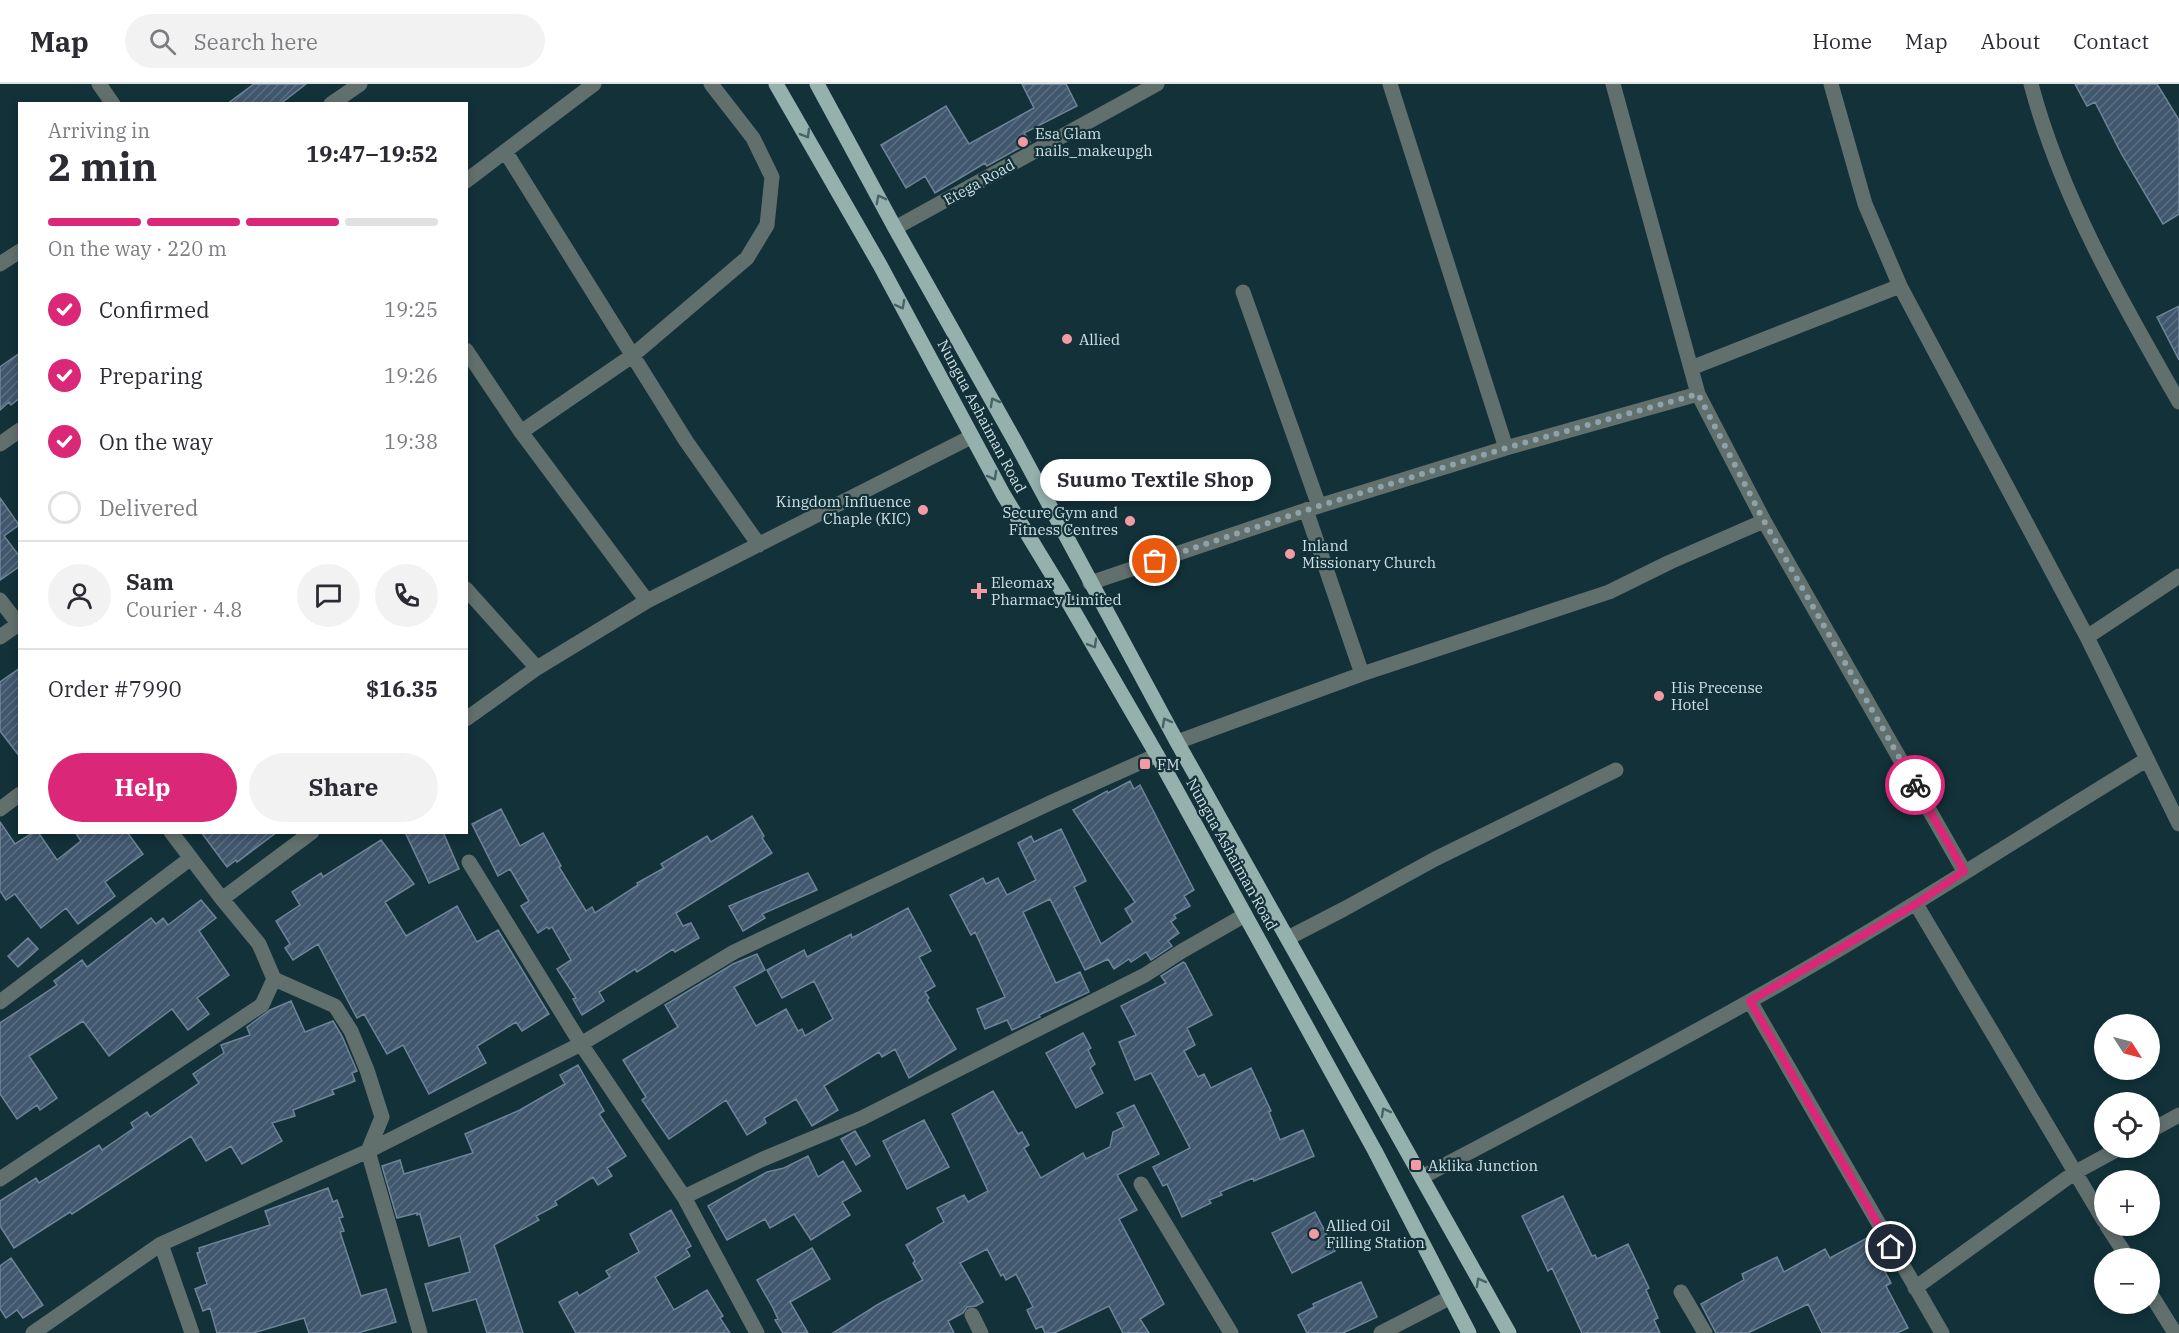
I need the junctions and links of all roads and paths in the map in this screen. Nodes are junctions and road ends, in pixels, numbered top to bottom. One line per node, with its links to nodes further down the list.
1 (99, 84): 12 (street)
2 (360, 84): 13 (street)
3 (594, 84): 14 (street)
4 (711, 84): 22 (street)
5 (776, 84): 28 (main road, Nungua Ashaiman Road, one-way to 28)
6 (817, 84): 16 (main road, Nungua Ashaiman Road, one-way to 6)
7 (1157, 84): 16 (street, Etega Road)
8 (1390, 84): 30 (street)
9 (1613, 84): 23 (street)
10 (1831, 84): 19 (street)
11 (2031, 84): 25 (street)
12 (112, 102)
13 (334, 102)
14 (505, 151): 15 (street); 22 (street)
15 (468, 179)
16 (895, 228): 35 (main road, Nungua Ashaiman Road, one-way to 16)
17 (18, 251): 18 (street)
18 (0, 264)
19 (1900, 286): 23 (street); 42 (street)
20 (1243, 292): 31 (street)
21 (468, 354): 27 (street)
22 (632, 356): 27 (street); 33 (street)
23 (1691, 368): 24 (street)
24 (1698, 394): 30 (street); 32 (street)
25 (2179, 402)
26 (18, 431): 29 (street)
27 (521, 432): 38 (street)
28 (971, 436): 33 (street); 47 (main road, Nungua Ashaiman Road, one-way to 47)
29 (0, 444)
30 (1506, 448): 31 (street)
31 (1313, 508): 35 (street); 44 (street)
32 (1764, 521): 44 (street); 57 (street)
33 (759, 545): 38 (street)
34 (2179, 576): 42 (street)
35 (1090, 583): 46 (main road, Nungua Ashaiman Road, one-way to 35)
36 (468, 591): 43 (street)
37 (0, 600): 39 (street)
38 (647, 601): 43 (street)
39 (18, 623)
40 (18, 625): 41 (street)
41 (0, 637)
42 (2086, 637): 48 (street)
43 (537, 668): 45 (street)
44 (1362, 674): 46 (street)
45 (468, 718)
46 (1177, 742): 61 (main road, Nungua Ashaiman Road)
47 (1157, 755): 60 (main road, Nungua Ashaiman Road); 65 (street)
48 (2146, 760): 52 (street); 57 (street)
49 (1616, 770): 61 (street)
50 (18, 796): 51 (street)
51 (0, 809)
52 (2179, 824)
53 (172, 834): 55 (street)
54 (309, 834): 58 (street)
55 (190, 858): 58 (street); 64 (street)
56 (469, 862): 65 (street)
57 (1964, 871): 59 (street)
58 (222, 899): 62 (street)
59 (1916, 904): 63 (street); 70 (street)
60 (1245, 915): 74 (street); 79 (main road, Nungua Ashaiman Road)
61 (1288, 938): 71 (main road, Nungua Ashaiman Road, one-way to 61)
62 (274, 980): 68 (street); 72 (street)
63 (1750, 1001): 71 (street); 77 (street)
64 (0, 1002)
65 (581, 1044): 68 (street); 74 (street)
66 (2179, 1114): 67 (street)
67 (2160, 1125)
68 (368, 1151): 76 (street); 84 (street)
69 (2102, 1158): 70 (street)
70 (2074, 1173): 75 (street); 77 (street)
71 (1422, 1178): 90 (main road, Nungua Ashaiman Road, one-way to 71)
72 (0, 1179)
73 (1141, 1184): 87 (street)
74 (684, 1197): 85 (street)
75 (2094, 1205)
76 (161, 1244): 82 (street); 83 (street)
77 (1915, 1288): 92 (street)
78 (1682, 1292): 91 (street)
79 (1449, 1298): 88 (street); 89 (main road, Nungua Ashaiman Road)
80 (2160, 1309): 93 (street)
81 (972, 1315): 86 (street)
82 (33, 1333)
83 (192, 1333)
84 (420, 1333)
85 (757, 1333)
86 (981, 1333)
87 (1231, 1333)
88 (1381, 1333)
89 (1469, 1333)
90 (1509, 1333)
91 (1706, 1333)
92 (1942, 1333)
93 (2175, 1333)

